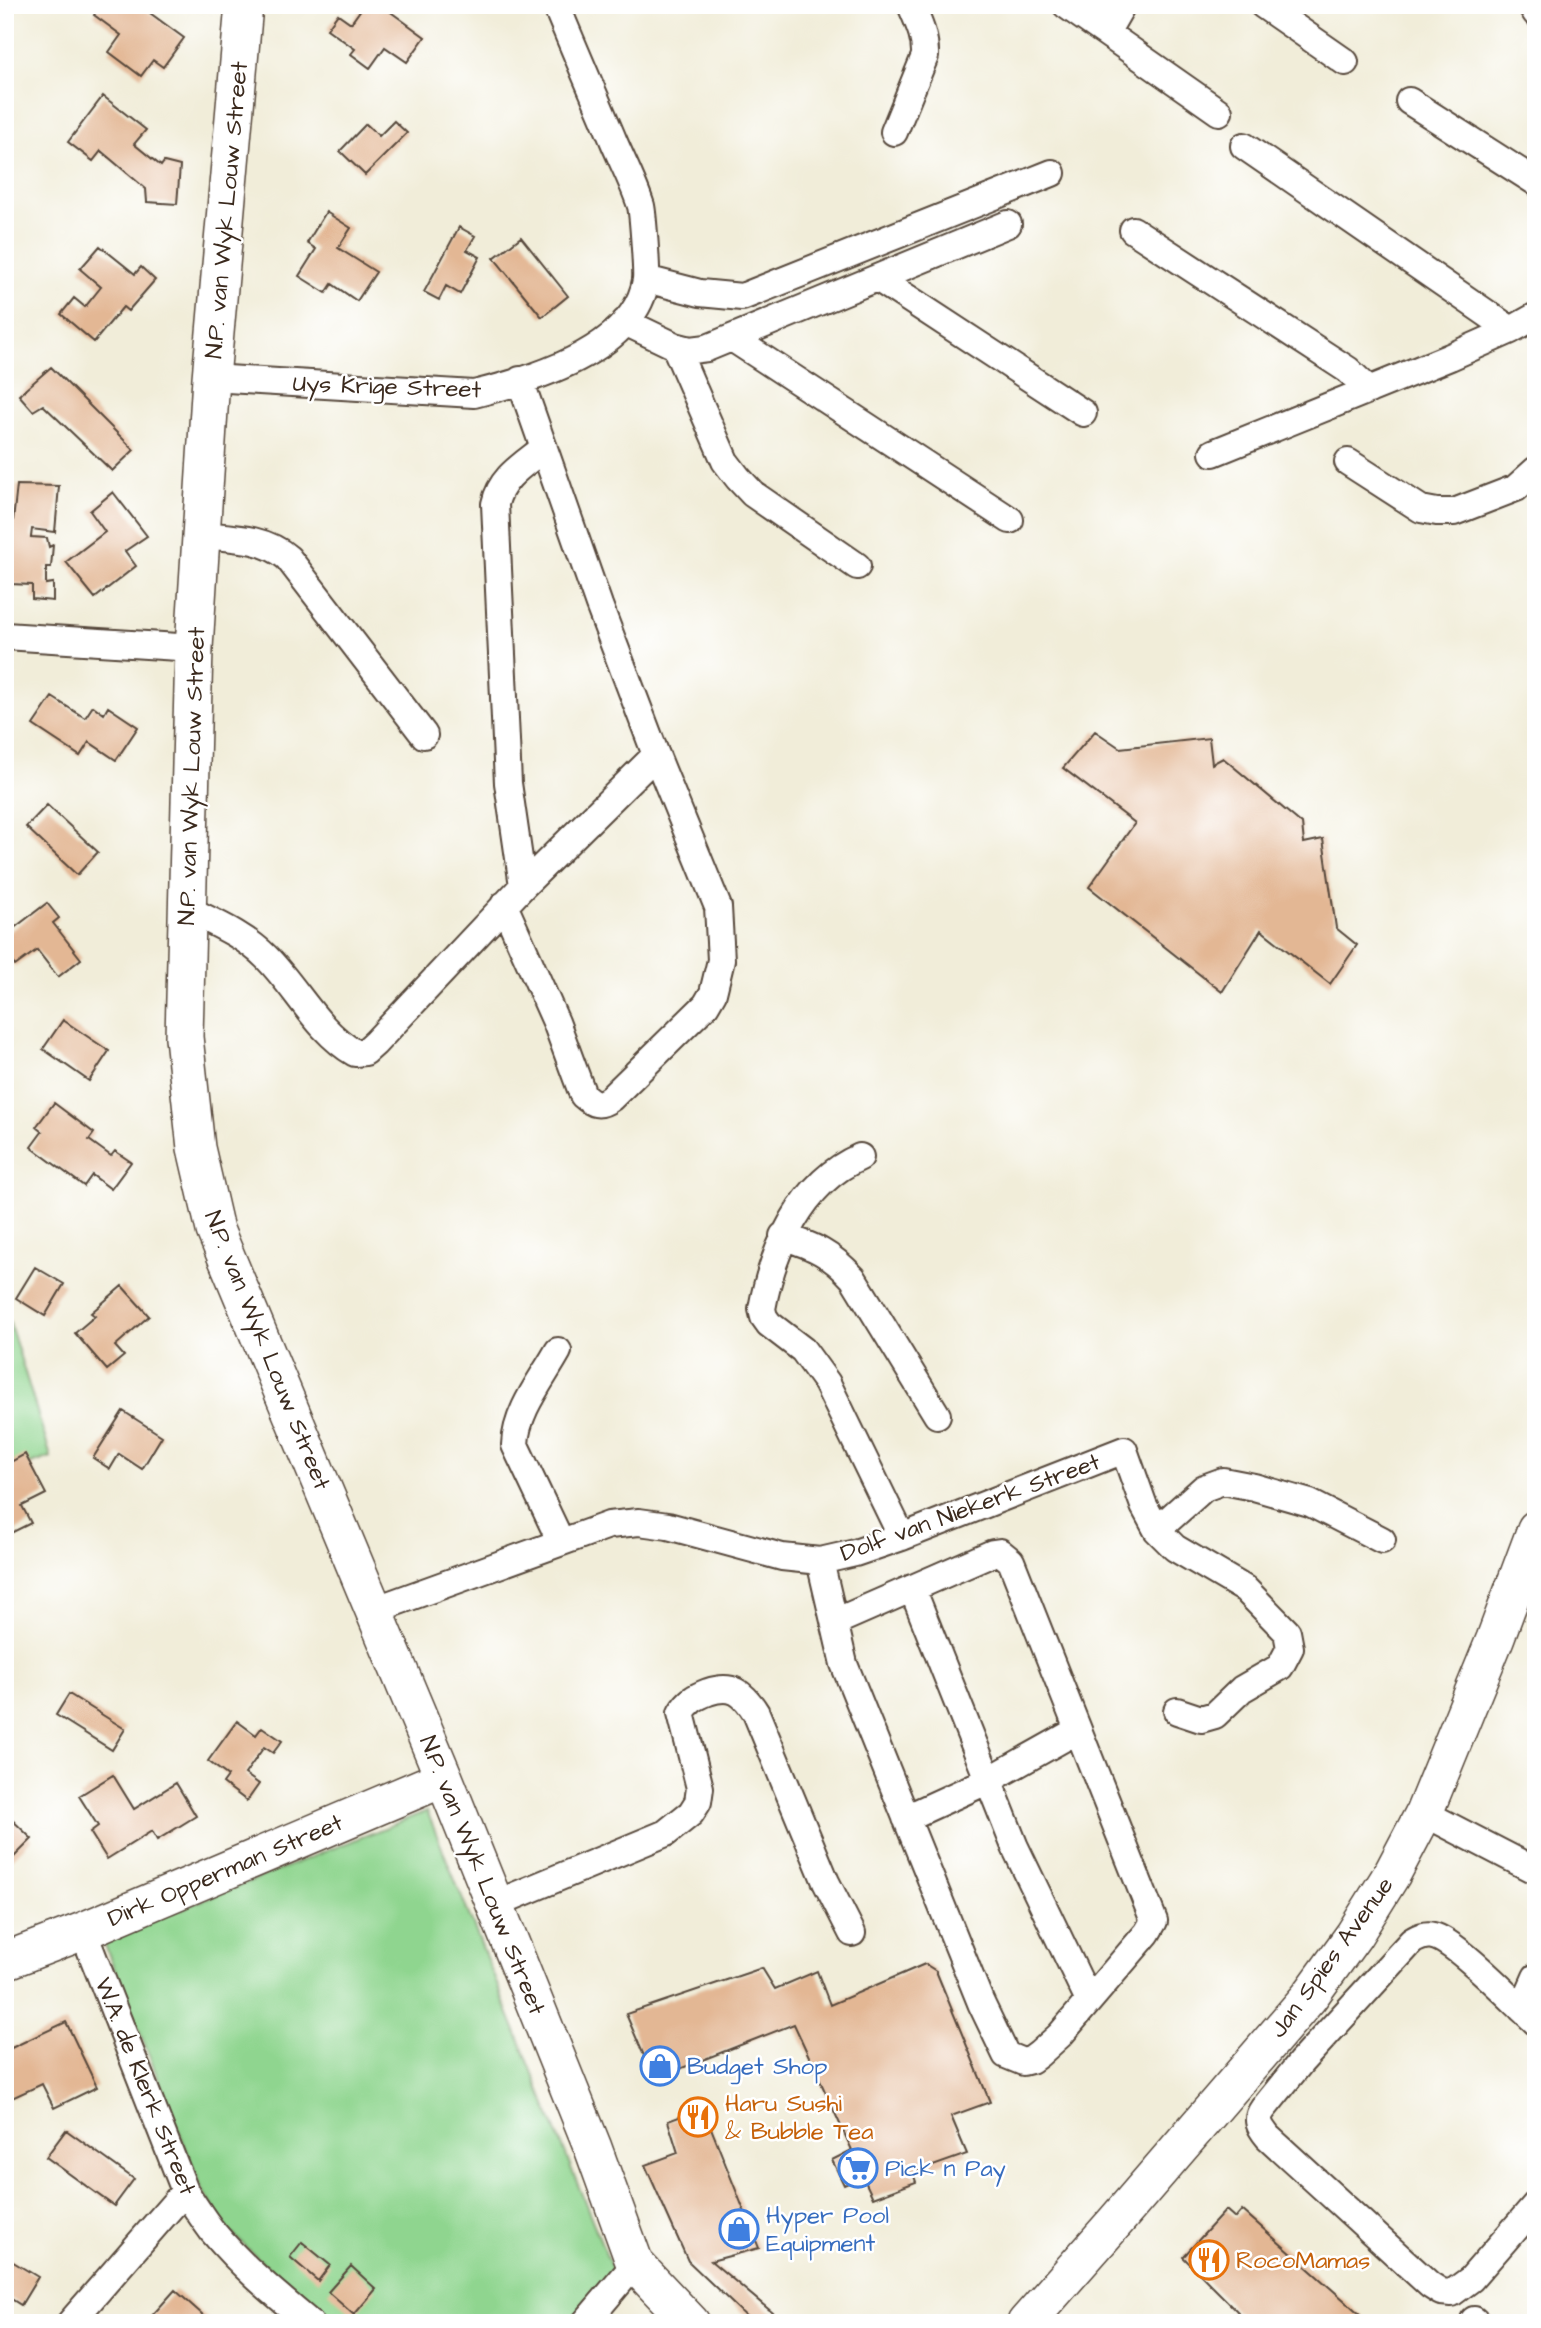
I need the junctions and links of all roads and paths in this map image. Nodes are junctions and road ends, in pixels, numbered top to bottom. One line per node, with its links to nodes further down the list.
1 (244, 5): 26 (street, N.P. van Wyk Louw Street)
2 (556, 5): 20 (street, Uys Krige Street)
3 (911, 5): 13 (street)
4 (1066, 5): 9 (street)
5 (1122, 5): 9 (street)
6 (1263, 5): 10 (street)
7 (1531, 5): 8 (street)
8 (1536, 13)
9 (1107, 31): 12 (street)
10 (1345, 62)
11 (1409, 101): 16 (street)
12 (1219, 112)
13 (894, 132)
14 (1244, 146): 23 (street)
15 (1052, 173): 20 (street)
16 (1533, 176)
17 (1008, 224): 19 (street)
18 (1133, 230): 28 (street)
19 (877, 278): 24 (street); 29 (street)
20 (646, 279): 22 (street, Uys Krige Street)
21 (1536, 316): 23 (street)
22 (625, 322): 25 (street); 27 (street, Uys Krige Street)
23 (1511, 330): 28 (street)
24 (732, 338): 25 (street); 34 (street)
25 (675, 346): 36 (street)
26 (211, 378): 27 (street, Uys Krige Street); 35 (street, N.P. van Wyk Louw Street)
27 (520, 380): 30 (street)
28 (1369, 390): 31 (street)
29 (1083, 413)
30 (544, 448): 40 (street); 41 (street)
31 (1213, 453)
32 (1348, 462): 33 (street)
33 (1536, 470)
34 (1010, 520)
35 (201, 535): 38 (street, N.P. van Wyk Louw Street); 39 (street)
36 (857, 566)
37 (5, 636): 38 (street)
38 (194, 648): 43 (street, N.P. van Wyk Louw Street)
39 (424, 735)
40 (656, 755): 41 (street); 42 (street)
41 (523, 886): 42 (street)
42 (504, 905): 43 (street)
43 (187, 909): 55 (street, N.P. van Wyk Louw Street)
44 (860, 1157): 45 (street)
45 (783, 1236): 47 (street); 50 (street)
46 (558, 1351): 52 (street)
47 (937, 1415)
48 (1157, 1530): 50 (street, Dolf van Niekerk Street); 51 (street); 57 (street)
49 (1536, 1530): 61 (street, Jan Spies Avenue)
50 (902, 1537): 53 (street, Dolf van Niekerk Street)
51 (1382, 1540)
52 (561, 1542): 53 (street, Dolf van Niekerk Street); 55 (street, Dolf van Niekerk Street)
53 (820, 1561): 56 (street)
54 (912, 1588): 56 (street); 58 (street); 60 (street)
55 (374, 1610): 59 (street, N.P. van Wyk Louw Street)
56 (835, 1622): 62 (street)
57 (1177, 1711)
58 (1078, 1730): 60 (street); 69 (street)
59 (444, 1778): 64 (street, N.P. van Wyk Louw Street); 65 (street, Dirk Opperman Street)
60 (989, 1780): 62 (street); 69 (street)
61 (1424, 1813): 63 (street); 78 (street, Jan Spies Avenue)
62 (906, 1818): 69 (street)
63 (1536, 1871)
64 (495, 1904): 66 (street); 73 (street, N.P. van Wyk Louw Street)
65 (83, 1931): 67 (street, Dirk Opperman Street); 71 (street, W.A. de Klerk Street)
66 (852, 1933)
67 (5, 1961)
68 (1536, 1977): 70 (street)
69 (1089, 2001)
70 (1529, 2016): 72 (street)
71 (185, 2191): 74 (street); 75 (street, W.A. de Klerk Street)
72 (1536, 2204)
73 (635, 2264): 76 (street); 77 (street, N.P. van Wyk Louw Street)
74 (69, 2323)
75 (310, 2323)
76 (585, 2323)
77 (691, 2323)
78 (1026, 2323)

